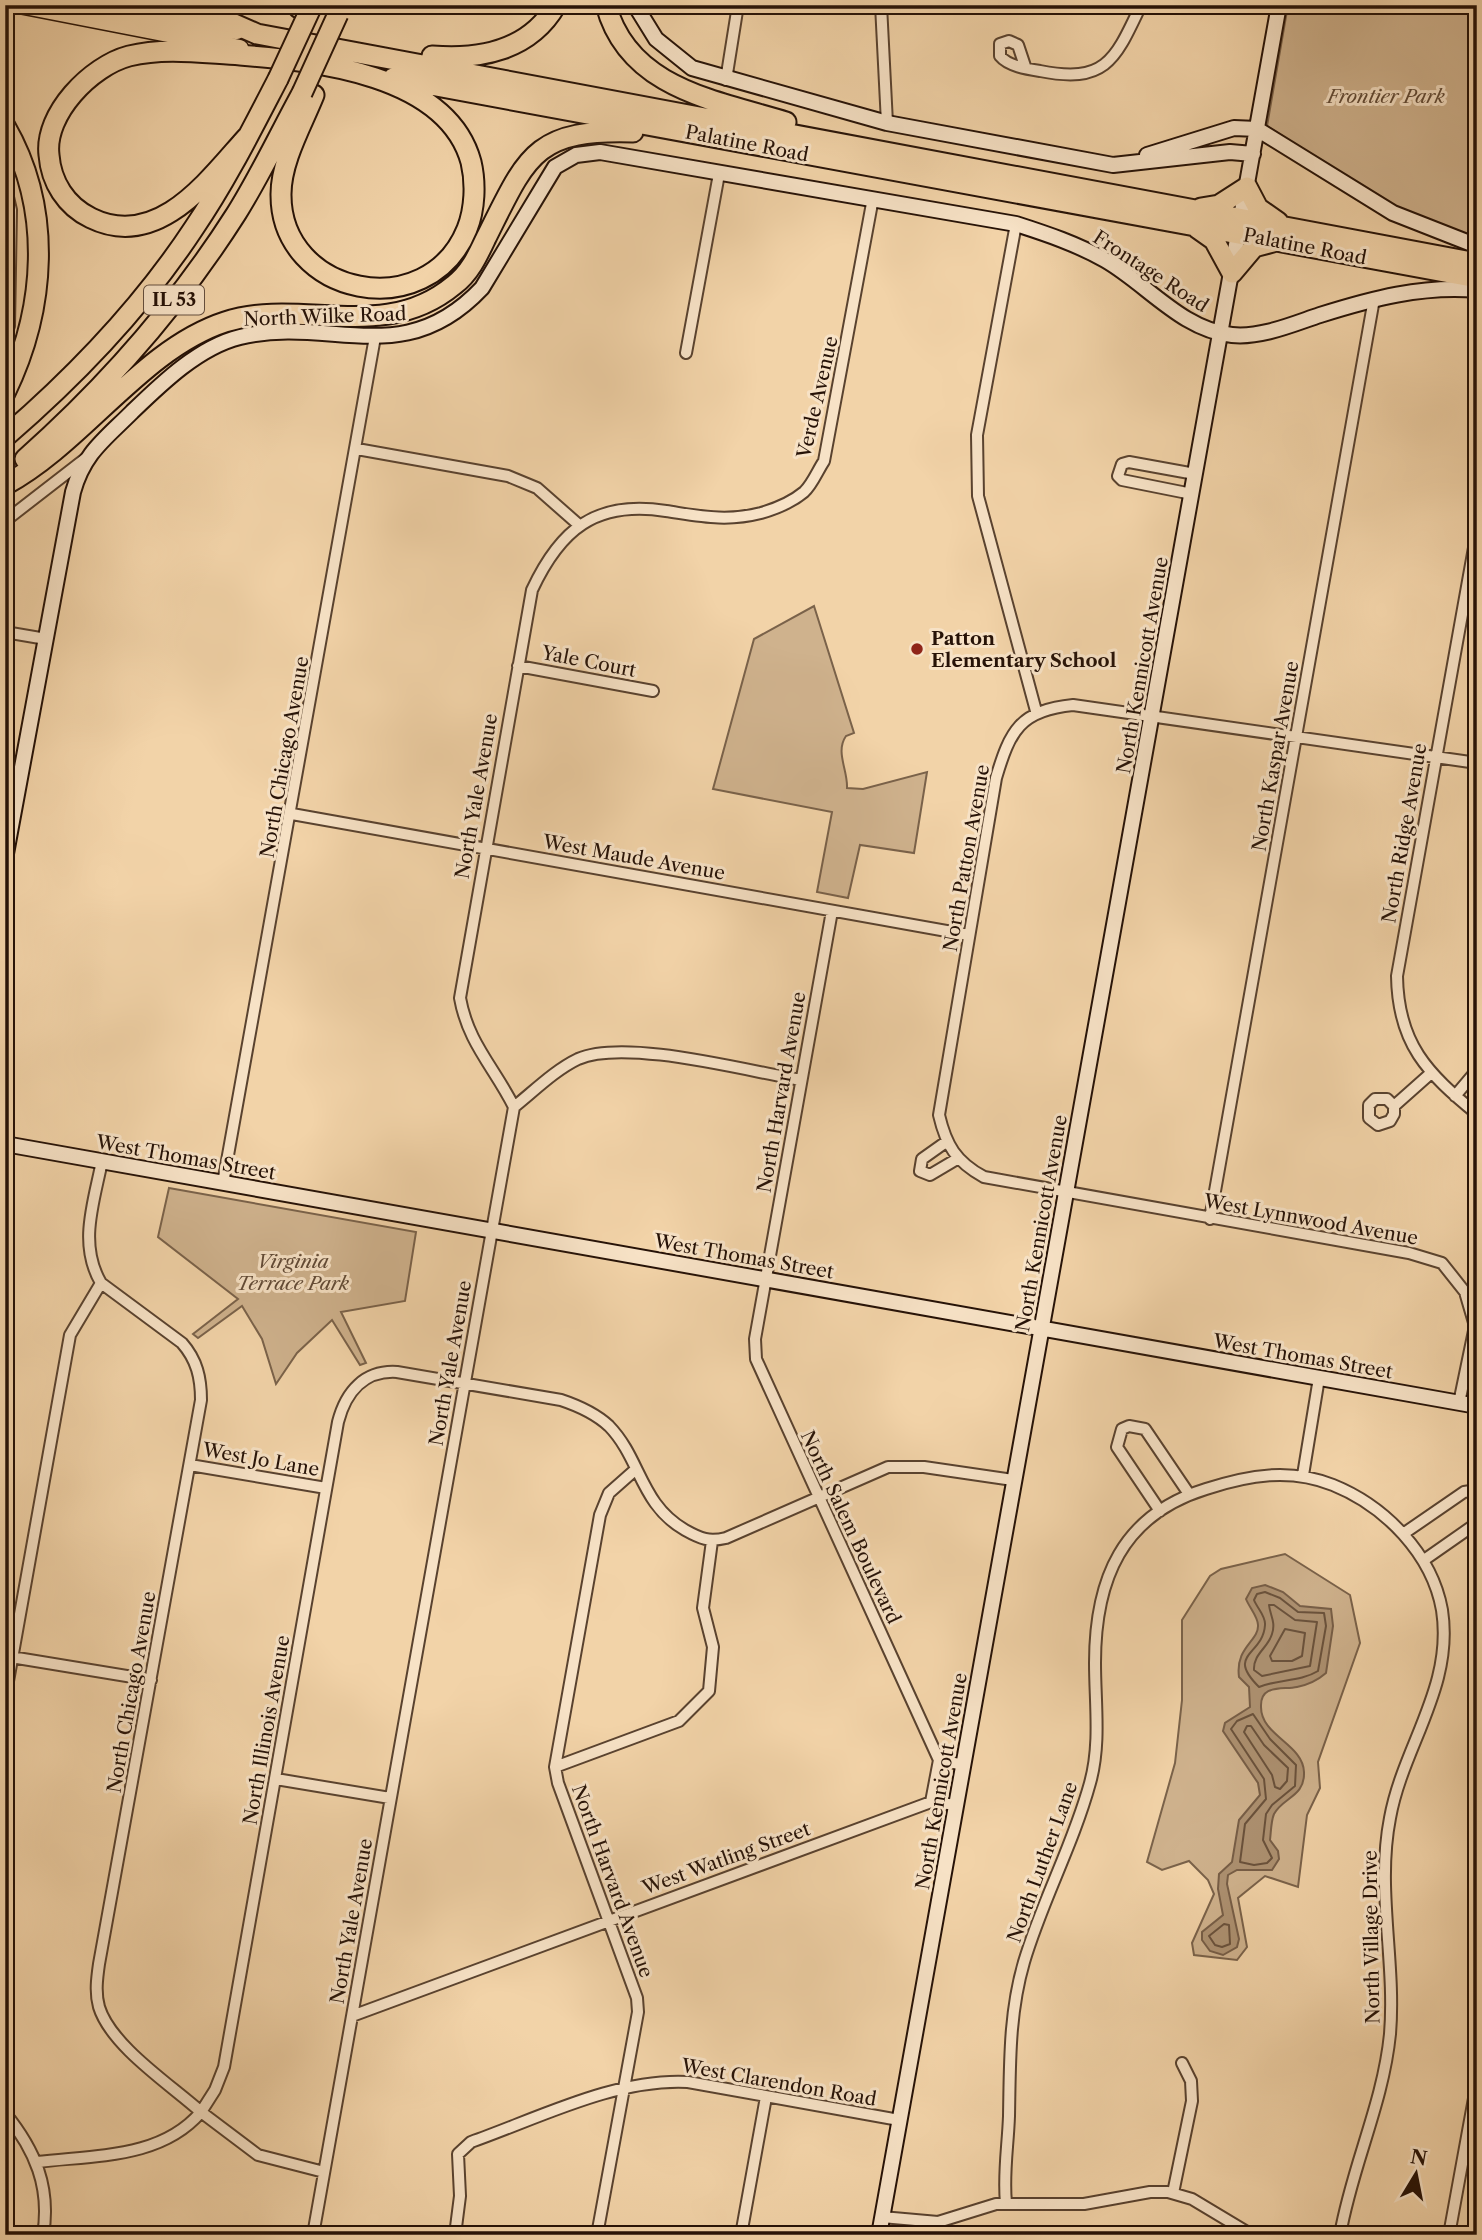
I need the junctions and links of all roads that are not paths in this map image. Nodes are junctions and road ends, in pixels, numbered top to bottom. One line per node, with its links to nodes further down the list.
1 (19, 5): 14 (main road, Palatine Road)
2 (90, 5): 13 (main road, Palatine Road)
3 (191, 5): 13 (highway)
4 (556, 5): 14 (highway)
5 (606, 5): 23 (highway)
6 (635, 5): 16 (street)
7 (736, 5): 16 (street)
8 (881, 5): 18 (street)
9 (1141, 5): 15 (street)
10 (1279, 5): 20 (street, North Kennicott Avenue)
11 (305, 7): 21 (highway, IL 53, bridge)
12 (340, 10): 14 (highway, IL 53, bridge)
13 (257, 34): 14 (highway, Palatine Road)
14 (314, 52): 17 (highway, IL 53, bridge); 17 (highway); 21 (highway); 23 (highway, Palatine Road)
15 (1026, 66)
16 (726, 80): 18 (street)
17 (308, 94): 49 (highway, IL 53)
18 (887, 123): 24 (street)
19 (5, 126): 44 (highway)
20 (1257, 130): 22 (street, North Kennicott Avenue); 24 (street); 34 (street)
21 (247, 137): 45 (highway, IL 53)
22 (1253, 154): 24 (street); 28 (street, North Kennicott Avenue)
23 (877, 158): 30 (highway, Palatine Road); 50 (highway)
24 (1101, 162)
25 (680, 166): 26 (street, Frontage Road); 42 (street, North Wilke Road)
26 (719, 174): 29 (street, Frontage Road); 43 (street)
27 (5, 184): 40 (street)
28 (1247, 187): 30 (highway); 32 (street, North Kennicott Avenue); 33 (highway)
29 (873, 198): 31 (street, Frontage Road); 53 (street, Verde Avenue)
30 (1192, 217): 32 (highway, Palatine Road); 36 (highway)
31 (1016, 223): 41 (street, Frontage Road); 59 (street)
32 (1241, 226): 33 (highway, Palatine Road); 36 (street, North Kennicott Avenue)
33 (1281, 234): 35 (highway, Palatine Road); 36 (highway); 37 (highway, Palatine Road)
34 (1477, 246)
35 (1477, 263)
36 (1232, 273): 41 (street, North Kennicott Avenue)
37 (1477, 278)
38 (1477, 290): 39 (street, Frontage Road)
39 (1374, 299): 41 (street, Frontage Road); 61 (street, North Kaspar Avenue)
40 (5, 333)
41 (1220, 334): 48 (street, North Kennicott Avenue)
42 (375, 337): 46 (street, North Chicago Avenue); 47 (street, North Wilke Road)
43 (686, 353)
44 (5, 393)
45 (5, 437)
46 (357, 449): 53 (street); 64 (street, North Chicago Avenue)
47 (85, 459): 52 (street); 56 (street, North Wilke Road)
48 (1195, 474): 51 (street, North Kennicott Avenue); 51 (street)
49 (5, 476)
50 (5, 485)
51 (1192, 494): 60 (street, North Kennicott Avenue)
52 (5, 521)
53 (579, 525): 57 (street, North Yale Avenue)
54 (1477, 531): 62 (street, North Ridge Avenue)
55 (5, 632): 56 (street)
56 (46, 639): 66 (street, North Wilke Road)
57 (518, 666): 58 (street, Yale Court); 65 (street, North Yale Avenue)
58 (653, 691)
59 (1036, 711): 60 (street); 68 (street, North Patton Avenue)
60 (1152, 716): 61 (street); 81 (street, North Kennicott Avenue)
61 (1296, 737): 62 (street); 82 (street, North Kaspar Avenue)
62 (1436, 757): 63 (street); 70 (street, North Ridge Avenue)
63 (1477, 762)
64 (292, 814): 65 (street, West Maude Avenue); 80 (street, North Chicago Avenue)
65 (484, 847): 67 (street, West Maude Avenue); 74 (street, North Yale Avenue)
66 (5, 859)
67 (832, 911): 68 (street, West Maude Avenue); 71 (street, North Harvard Avenue)
68 (969, 935): 76 (street, North Patton Avenue)
69 (1477, 1070): 72 (street)
70 (1430, 1074): 72 (street, North Ridge Avenue); 73 (street)
71 (801, 1080): 74 (street); 84 (street, North Harvard Avenue)
72 (1455, 1096): 75 (street, North Ridge Avenue)
73 (1394, 1106)
74 (514, 1107): 83 (street, North Yale Avenue)
75 (1477, 1114)
76 (946, 1142): 78 (street, North Patton Avenue); 78 (street)
77 (5, 1144): 79 (street, West Thomas Street)
78 (957, 1159): 81 (street, North Patton Avenue)
79 (102, 1161): 80 (street, West Thomas Street); 85 (street)
80 (223, 1183): 83 (street, West Thomas Street)
81 (1066, 1192): 82 (street, West Lynnwood Avenue); 86 (street, North Kennicott Avenue)
82 (1210, 1219): 89 (street, West Lynnwood Avenue)
83 (491, 1230): 84 (street, West Thomas Street); 88 (street, North Yale Avenue)
84 (766, 1279): 86 (street, West Thomas Street); 98 (street, North Salem Boulevard)
85 (101, 1283): 91 (street, North Chicago Avenue); 104 (street)
86 (1042, 1329): 87 (street, West Thomas Street); 94 (street, North Kennicott Avenue)
87 (1319, 1378): 89 (street, West Thomas Street); 93 (street)
88 (464, 1384): 92 (street); 95 (street, North Illinois Avenue); 111 (street, North Yale Avenue)
89 (1459, 1403): 90 (street, West Thomas Street)
90 (1477, 1406)
91 (190, 1465): 95 (street, West Jo Lane); 105 (street, North Chicago Avenue)
92 (635, 1470): 102 (street); 109 (street, North Harvard Avenue)
93 (1303, 1475): 97 (street, North Luther Lane); 101 (street, North Village Drive)
94 (1013, 1480): 98 (street); 108 (street, North Kennicott Avenue)
95 (326, 1488): 110 (street, North Illinois Avenue)
96 (1477, 1490): 101 (street)
97 (1189, 1494): 99 (street, North Luther Lane); 99 (street)
98 (817, 1496): 102 (street); 107 (street, North Salem Boulevard)
99 (1160, 1511): 126 (street, North Luther Lane)
100 (1477, 1523): 103 (street)
101 (1403, 1534): 103 (street, North Village Drive)
102 (712, 1541): 109 (street)
103 (1424, 1560): 135 (street, North Village Drive)
104 (9, 1657): 105 (street); 106 (street)
105 (151, 1680): 120 (street, North Chicago Avenue)
106 (5, 1698)
107 (939, 1760): 108 (street); 112 (street)
108 (964, 1765): 113 (street, North Kennicott Avenue)
109 (555, 1768): 114 (street, North Harvard Avenue)
110 (276, 1779): 111 (street); 120 (street, North Illinois Avenue)
111 (390, 1798): 115 (street, North Yale Avenue)
112 (931, 1802): 113 (street, West Watling Street); 114 (street, West Watling Street)
113 (957, 1805): 122 (street, North Kennicott Avenue)
114 (608, 1920): 115 (street, West Watling Street); 118 (street, North Harvard Avenue)
115 (352, 2016): 124 (street, North Yale Avenue)
116 (1182, 2063): 125 (street)
117 (1477, 2082): 136 (street)
118 (624, 2087): 119 (street, West Clarendon Road); 130 (street, West Clarendon Road); 131 (street, North Harvard Avenue)
119 (766, 2097): 122 (street, West Clarendon Road); 132 (street)
120 (201, 2112): 123 (street); 124 (street)
121 (5, 2113): 123 (street)
122 (899, 2120): 127 (street, North Kennicott Avenue)
123 (37, 2162): 128 (street)
124 (324, 2172): 129 (street, North Yale Avenue)
125 (1173, 2193): 126 (street); 134 (street)
126 (1006, 2203): 127 (street)
127 (883, 2217): 133 (street, North Kennicott Avenue)
128 (43, 2235)
129 (313, 2235)
130 (455, 2235)
131 (597, 2235)
132 (741, 2235)
133 (879, 2235)
134 (1252, 2235)
135 (1340, 2235)
136 (1449, 2235)

